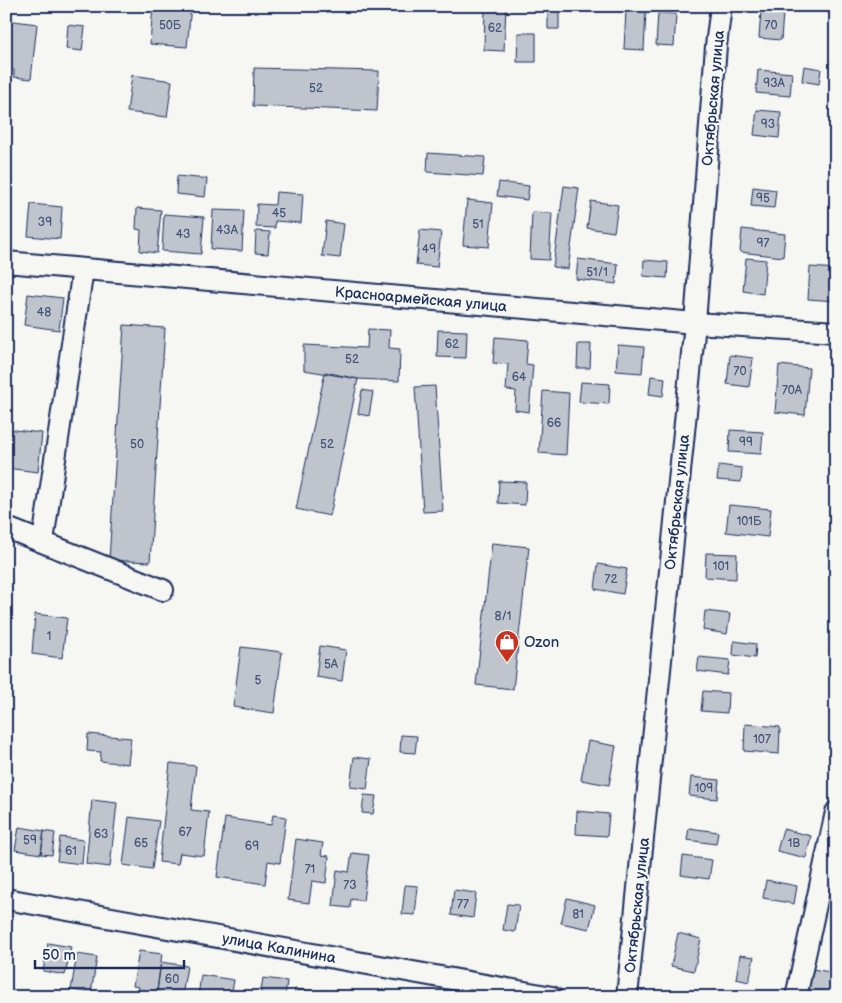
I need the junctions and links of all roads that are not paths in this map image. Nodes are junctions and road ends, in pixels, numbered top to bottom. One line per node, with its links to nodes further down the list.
1 (722, 6): 4 (street, Октябрьская улица)
2 (6, 262): 3 (street, Красноармейская улица)
3 (83, 269): 4 (street, Красноармейская улица); 7 (street)
4 (695, 323): 5 (street, Красноармейская улица); 12 (street, Октябрьская улица)
5 (836, 332)
6 (12, 530): 7 (street)
7 (42, 541): 8 (street)
8 (163, 590)
9 (836, 812): 13 (street)
10 (6, 900): 11 (street, улица Калинина)
11 (552, 997)
12 (627, 997)
13 (796, 997)

